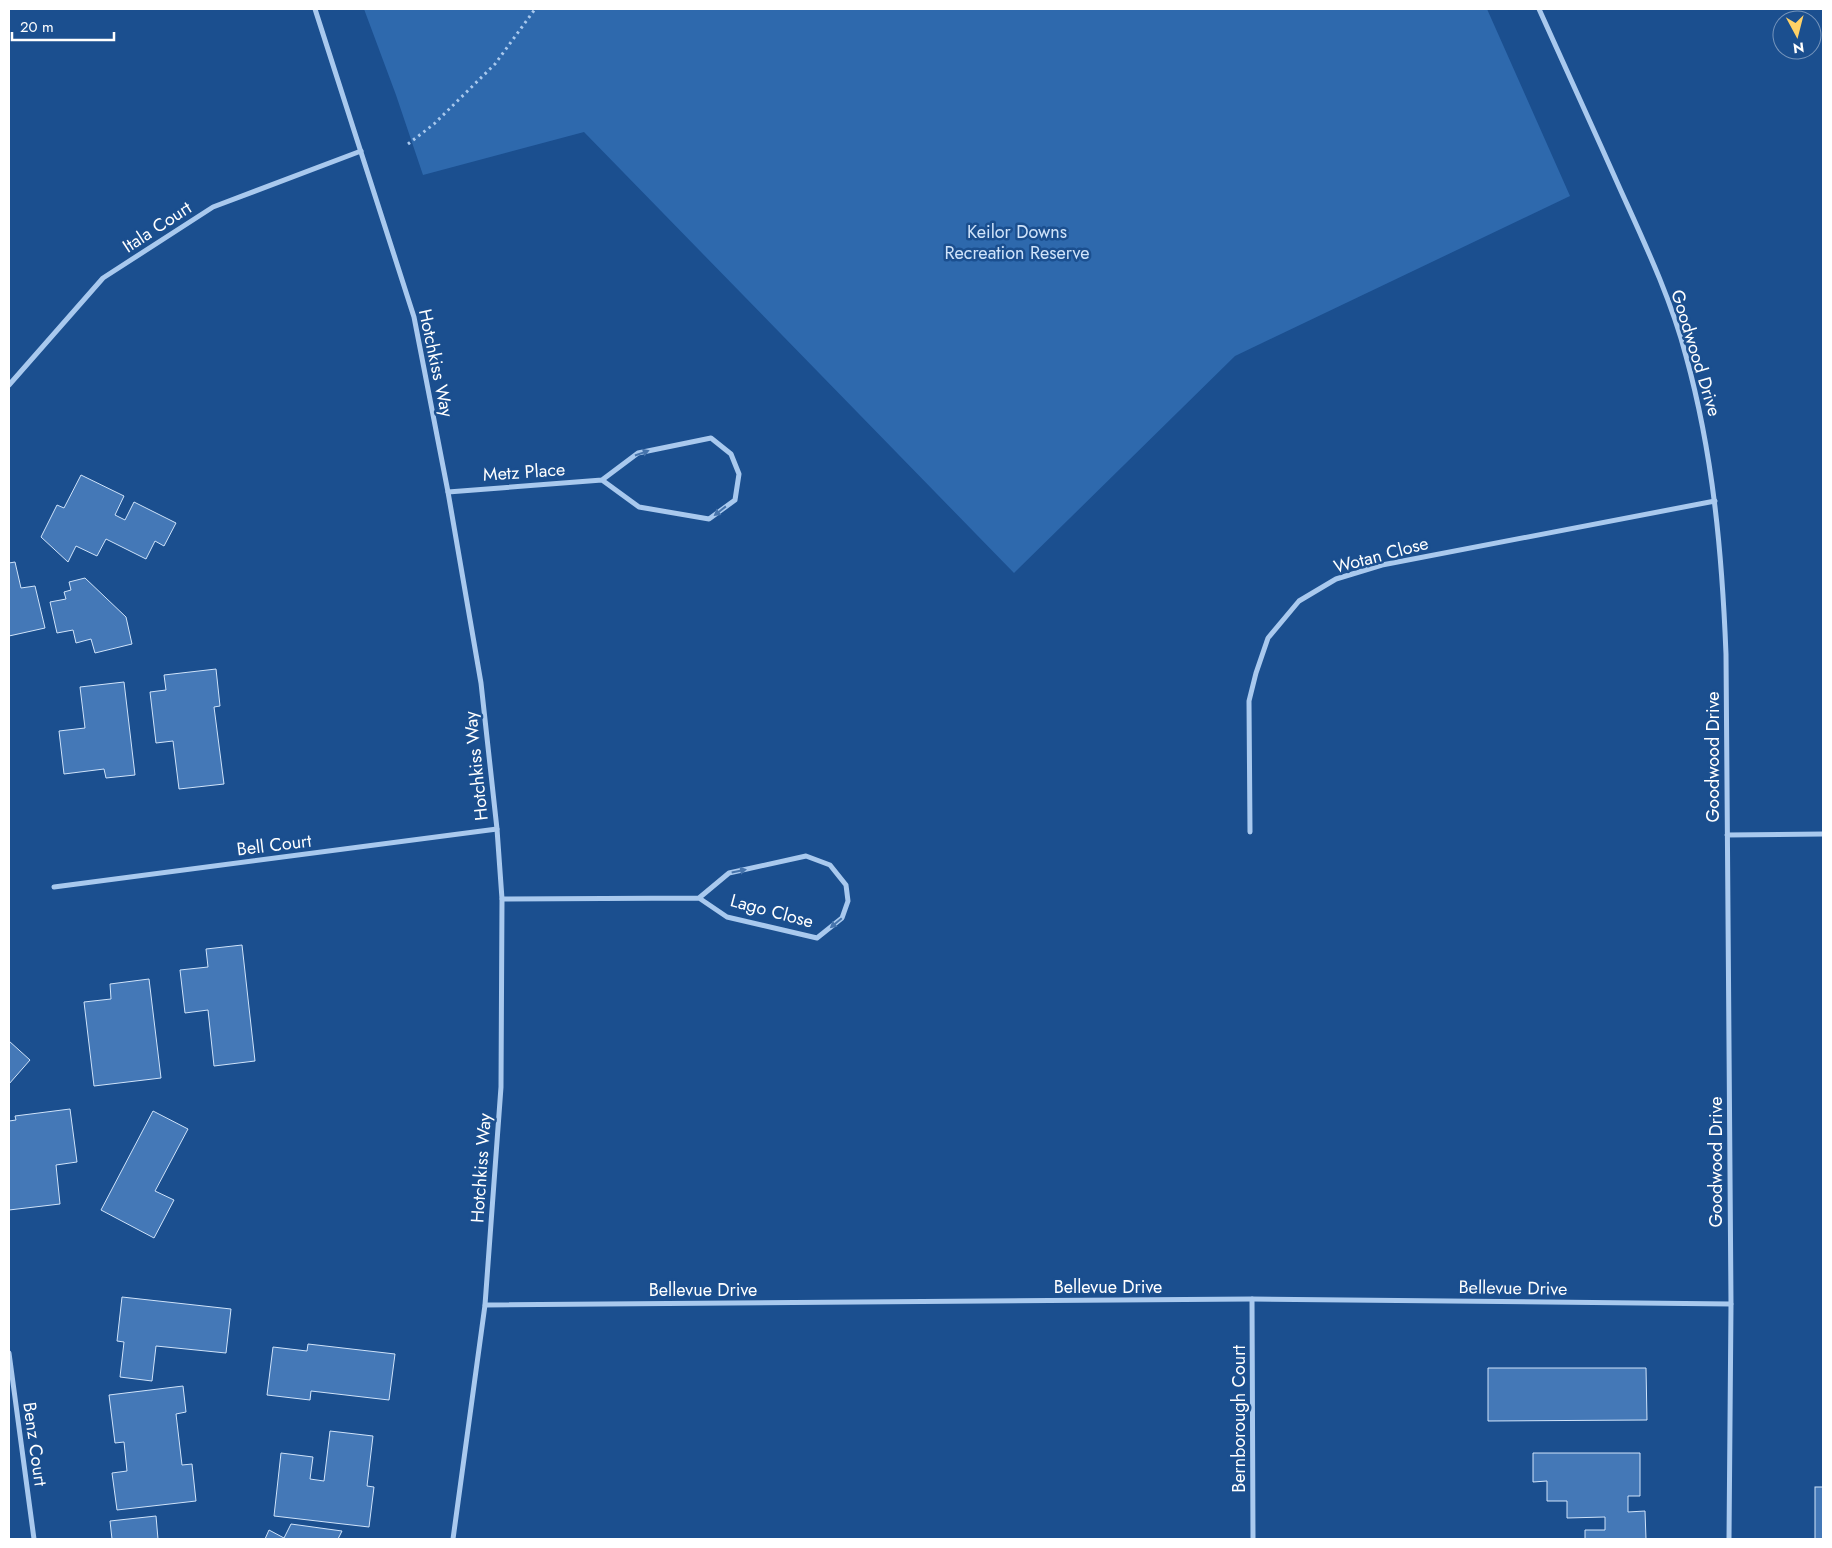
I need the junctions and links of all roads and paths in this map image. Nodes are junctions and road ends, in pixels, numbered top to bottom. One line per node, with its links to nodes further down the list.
1 (315, 9): 5 (street, Hotchkiss Way)
2 (535, 9): 4 (path)
3 (1538, 9): 9 (street, Goodwood Drive)
4 (408, 144)
5 (361, 151): 6 (street, Itala Court); 8 (street, Hotchkiss Way)
6 (9, 385)
7 (602, 480): 7 (street, one-way to 7); 8 (street, Metz Place)
8 (448, 492): 10 (street, Hotchkiss Way)
9 (1715, 501): 11 (street, Wotan Close); 13 (street, Goodwood Drive)
10 (497, 829): 14 (street, Bell Court); 16 (street, Hotchkiss Way)
11 (1250, 832)
12 (1823, 834): 13 (street)
13 (1727, 835): 18 (street, Goodwood Drive)
14 (54, 887)
15 (699, 898): 15 (street, Lago Close, one-way to 15); 16 (street)
16 (502, 899): 19 (street, Hotchkiss Way)
17 (1252, 1299): 18 (street, Bellevue Drive); 19 (street, Bellevue Drive); 23 (street, Bernborough Court)
18 (1730, 1304): 24 (street, Goodwood Drive)
19 (485, 1305): 22 (street, Hotchkiss Way)
20 (9, 1353): 21 (street, Benz Court)
21 (34, 1539)
22 (453, 1539)
23 (1253, 1539)
24 (1729, 1539)

